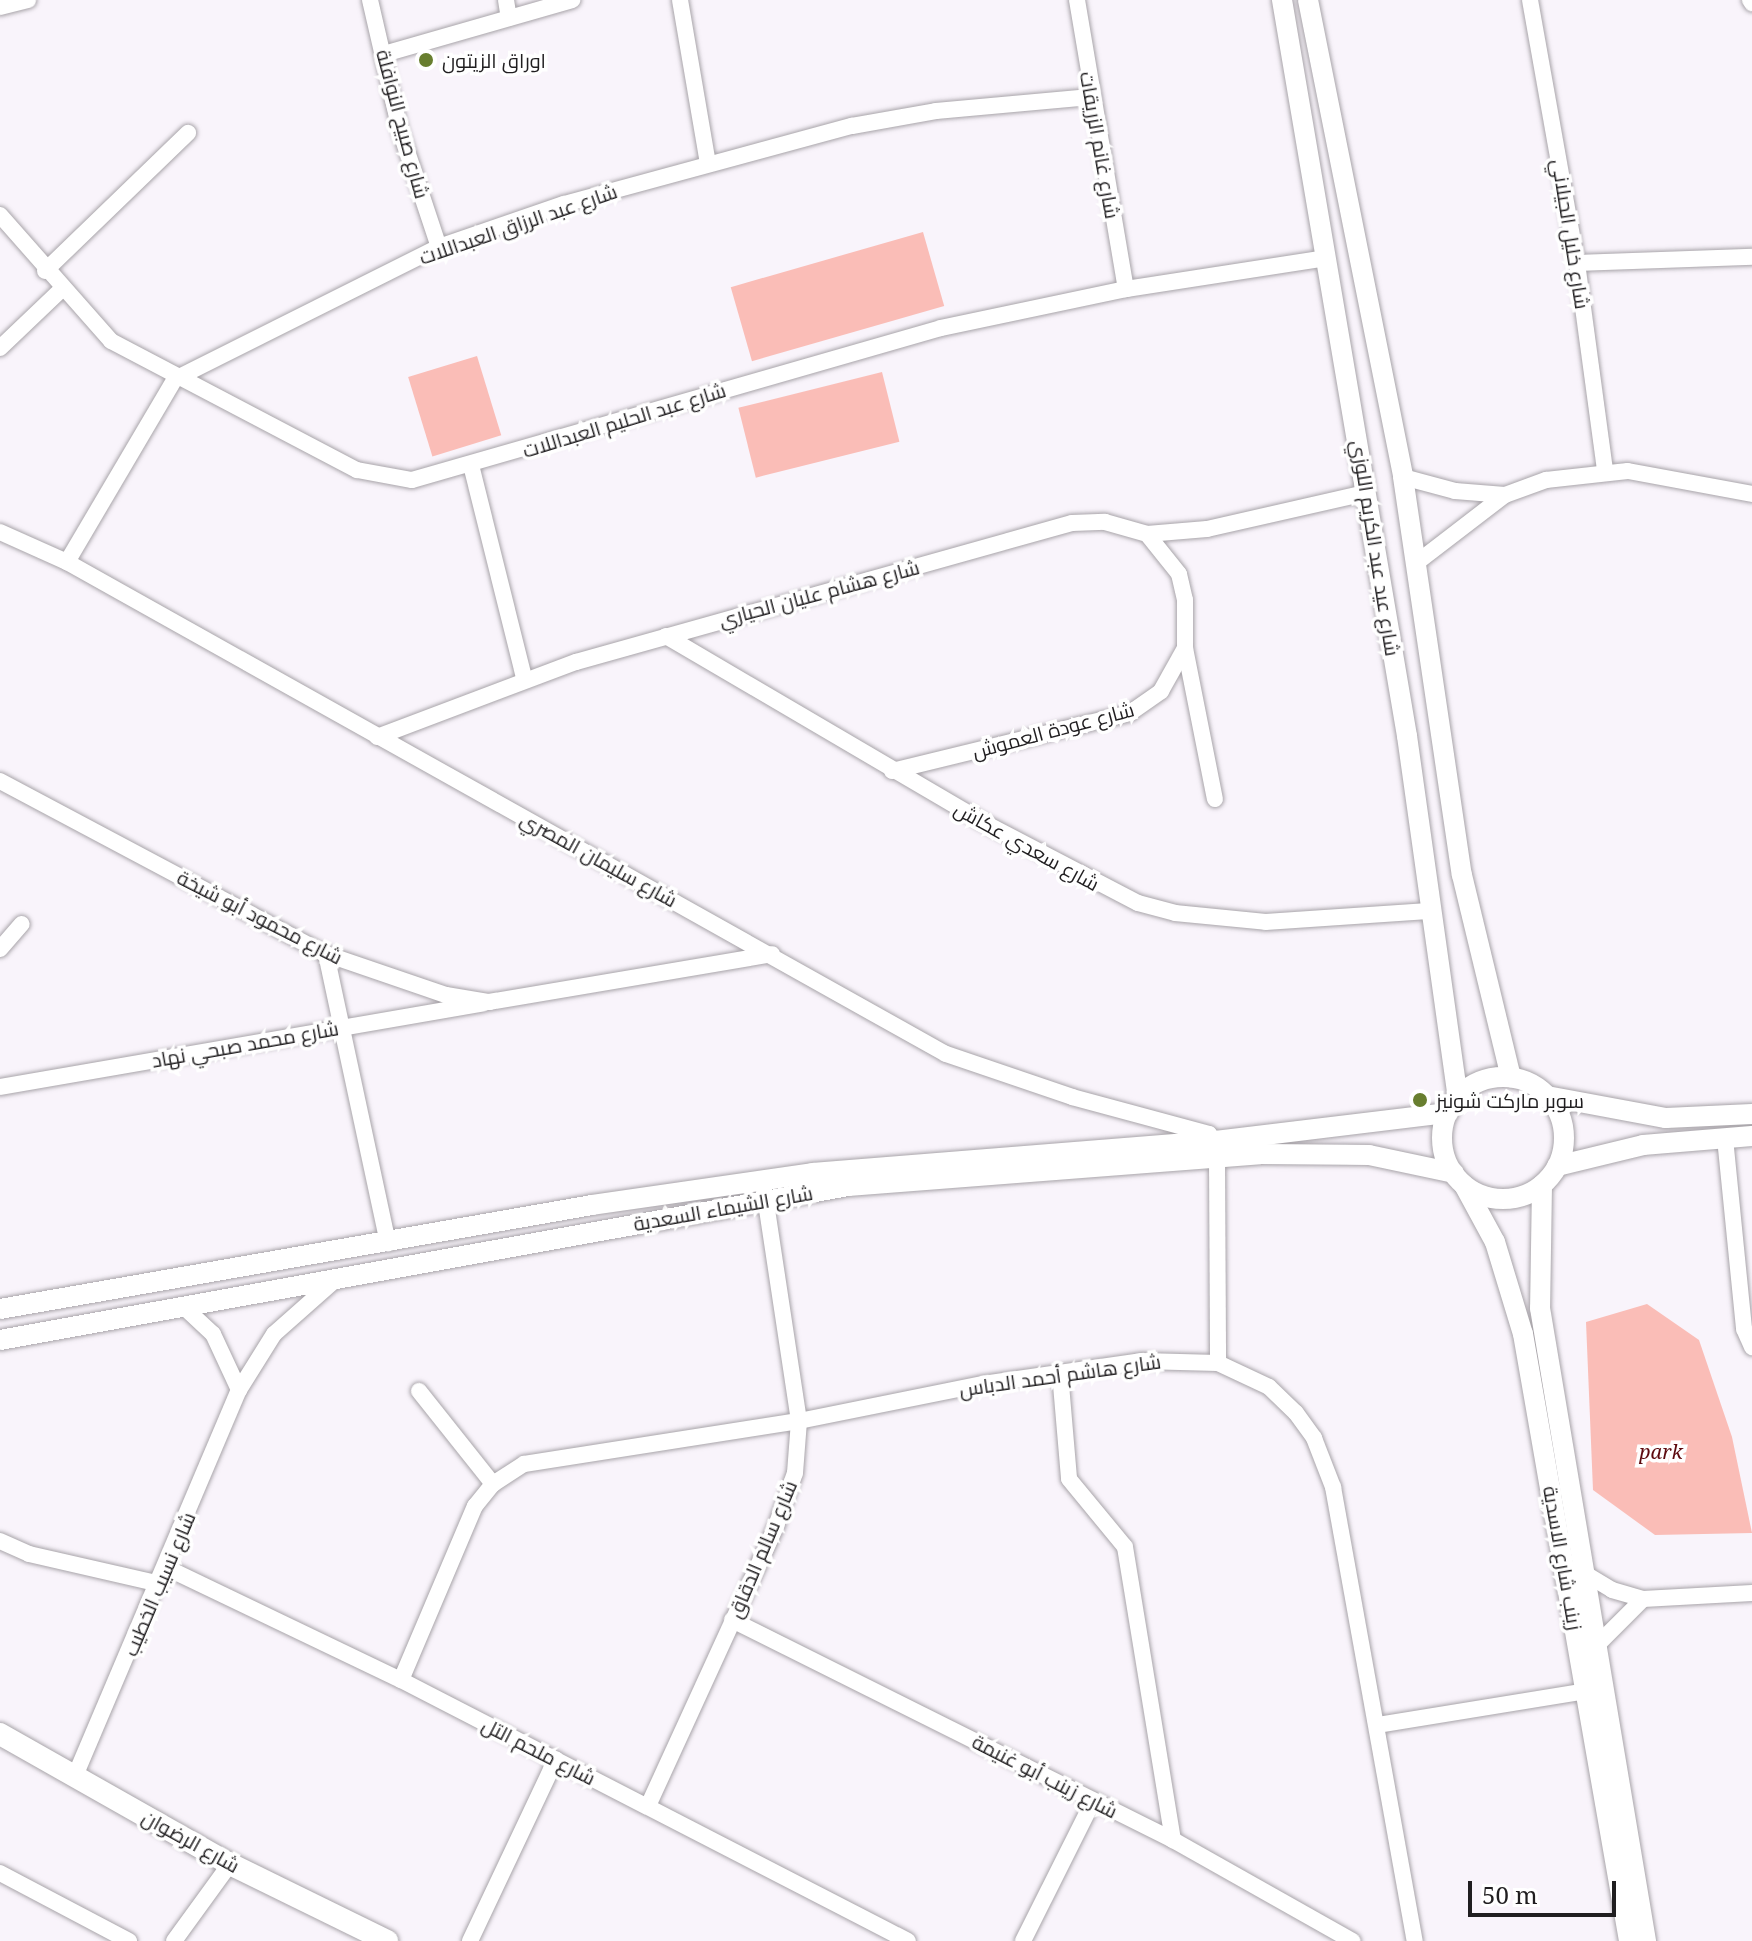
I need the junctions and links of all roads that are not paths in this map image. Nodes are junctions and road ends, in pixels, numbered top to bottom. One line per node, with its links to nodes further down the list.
1 (28, 0): 10 (street)
2 (370, 0): 12 (street, شارع صبيح النوافلة)
3 (506, 0): 11 (street)
4 (572, 0): 11 (street)
5 (680, 0): 15 (street)
6 (1077, 0): 13 (street, شارع غانم الزريقات)
7 (1282, 0): 19 (street, شارع عيد عبد الكريم اللوزي)
8 (1308, 0): 28 (street, شارع عيد عبد الكريم اللوزي)
9 (1530, 0): 20 (street, شارع خليل الجيلاني)
10 (0, 7)
11 (509, 18): 12 (street)
12 (384, 54): 17 (street, شارع صبيح النوافلة)
13 (1090, 97): 15 (street, شارع عبد الرزاق العبداللات); 22 (street, شارع غانم الزريقات)
14 (188, 133): 21 (street)
15 (708, 163): 17 (street, شارع عبد الرزاق العبداللات)
16 (0, 215): 21 (street, شارع عبد الحليم العبداللات)
17 (439, 247): 25 (street, شارع عبد الرزاق العبداللات)
18 (1752, 257): 20 (street)
19 (1327, 258): 22 (street, شارع عبد الحليم العبداللات); 29 (street, شارع عيد عبد الكريم اللوزي)
20 (1577, 263): 27 (street, شارع خليل الجيلاني)
21 (45, 271): 23 (street, شارع عبد الحليم العبداللات)
22 (1126, 289): 26 (street, شارع عبد الحليم العبداللات)
23 (61, 290): 24 (street); 25 (street, شارع عبد الحليم العبداللات)
24 (0, 348)
25 (175, 379): 26 (street, شارع عبد الحليم العبداللات); 34 (street)
26 (471, 465): 38 (street)
27 (1605, 470): 30 (street); 31 (street)
28 (1403, 477): 31 (street); 35 (street, شارع عيد عبد الكريم اللوزي)
29 (1366, 493): 33 (street); 43 (street, شارع عيد عبد الكريم اللوزي)
30 (1752, 494)
31 (1505, 495): 35 (street)
32 (0, 532): 34 (street, شارع سليمان المصري)
33 (1147, 534): 36 (street, شارع هشام عليان الحياري); 37 (street)
34 (67, 562): 39 (street, شارع سليمان المصري)
35 (1415, 564): 50 (street, شارع عيد عبد الكريم اللوزي)
36 (666, 636): 38 (street, شارع هشام عليان الحياري); 40 (street, شارع سعدي عكاش)
37 (1185, 648): 40 (street, شارع عودة العموش); 42 (street)
38 (524, 678): 39 (street, شارع هشام عليان الحياري)
39 (377, 737): 47 (street, شارع سليمان المصري)
40 (892, 771): 43 (street, شارع سعدي عكاش)
41 (0, 781): 46 (street, شارع محمود أبو شيخة)
42 (1215, 799)
43 (1428, 911): 53 (street, شارع عيد عبد الكريم اللوزي)
44 (22, 924): 45 (street)
45 (0, 949)
46 (326, 954): 48 (street, شارع محمود أبو شيخة); 49 (street)
47 (772, 954): 48 (street, شارع محمود أبو شيخة); 57 (street, شارع سليمان المصري)
48 (489, 1002): 49 (street, شارع محمد صبحي نهاد)
49 (345, 1026): 51 (street, شارع محمد صبحي نهاد); 62 (street)
50 (1511, 1077): 52 (street); 53 (street)
51 (0, 1087)
52 (1547, 1096): 54 (street); 58 (street)
53 (1453, 1105): 57 (street, شارع الشيماء السعدية); 59 (street)
54 (1752, 1114)
55 (1752, 1136): 56 (street)
56 (1725, 1138): 58 (street); 67 (street)
57 (1216, 1150): 59 (street, شارع الشيماء السعدية); 61 (street, شارع الشيماء السعدية); 68 (street)
58 (1557, 1166): 60 (street)
59 (1459, 1179): 60 (street); 83 (street, زينب شارع الاسدية)
60 (1542, 1185): 76 (street, زينب شارع الاسدية)
61 (764, 1190): 62 (street, شارع الشيماء السعدية); 63 (street, شارع الشيماء السعدية); 72 (street, شارع سالم الدقاق)
62 (388, 1243): 65 (street, شارع الشيماء السعدية)
63 (334, 1281): 64 (street, شارع الشيماء السعدية); 70 (street, شارع نسيب الخطيب)
64 (185, 1308): 66 (street, شارع الشيماء السعدية); 70 (street)
65 (0, 1309)
66 (0, 1340)
67 (1752, 1347)
68 (1218, 1363): 69 (street, شارع هاشم أحمد الدباس); 84 (street, شارع هاشم أحمد الدباس)
69 (1060, 1373): 72 (street, شارع هاشم أحمد الدباس); 90 (street)
70 (239, 1390): 75 (street, شارع نسيب الخطيب)
71 (419, 1391): 73 (street)
72 (799, 1421): 73 (street, شارع هاشم أحمد الدباس); 80 (street, شارع سالم الدقاق)
73 (493, 1484): 82 (street, شارع هاشم أحمد الدباس)
74 (0, 1541): 77 (street)
75 (167, 1568): 77 (street, شارع نسيب الخطيب); 82 (street, شارع ملحم التل)
76 (1584, 1573): 79 (street); 81 (street, زينب شارع الاسدية)
77 (160, 1584): 87 (street, شارع نسيب الخطيب)
78 (1752, 1593): 79 (street)
79 (1643, 1599): 81 (street)
80 (732, 1620): 88 (street, شارع زينب أبو غنيمة); 89 (street, شارع سالم الدقاق)
81 (1597, 1645): 102 (street, زينب شارع الاسدية)
82 (401, 1680): 86 (street, شارع ملحم التل)
83 (1587, 1691): 84 (street); 101 (street, زينب شارع الاسدية)
84 (1377, 1725): 100 (street, شارع هاشم أحمد الدباس)
85 (0, 1734): 87 (main road, شارع الرضوان)
86 (556, 1759): 89 (street, شارع ملحم التل); 96 (street)
87 (75, 1776): 91 (main road, شارع الرضوان)
88 (1093, 1801): 90 (street, شارع زينب أبو غنيمة); 98 (street)
89 (648, 1806): 97 (street, شارع ملحم التل)
90 (1173, 1840): 99 (street, شارع زينب أبو غنيمة)
91 (230, 1864): 94 (street); 95 (main road, شارع الرضوان)
92 (0, 1873): 93 (street)
93 (129, 1941)
94 (174, 1941)
95 (387, 1941)
96 (470, 1941)
97 (908, 1941)
98 (1023, 1941)
99 (1352, 1941)
100 (1415, 1941)
101 (1629, 1941)
102 (1646, 1941)

